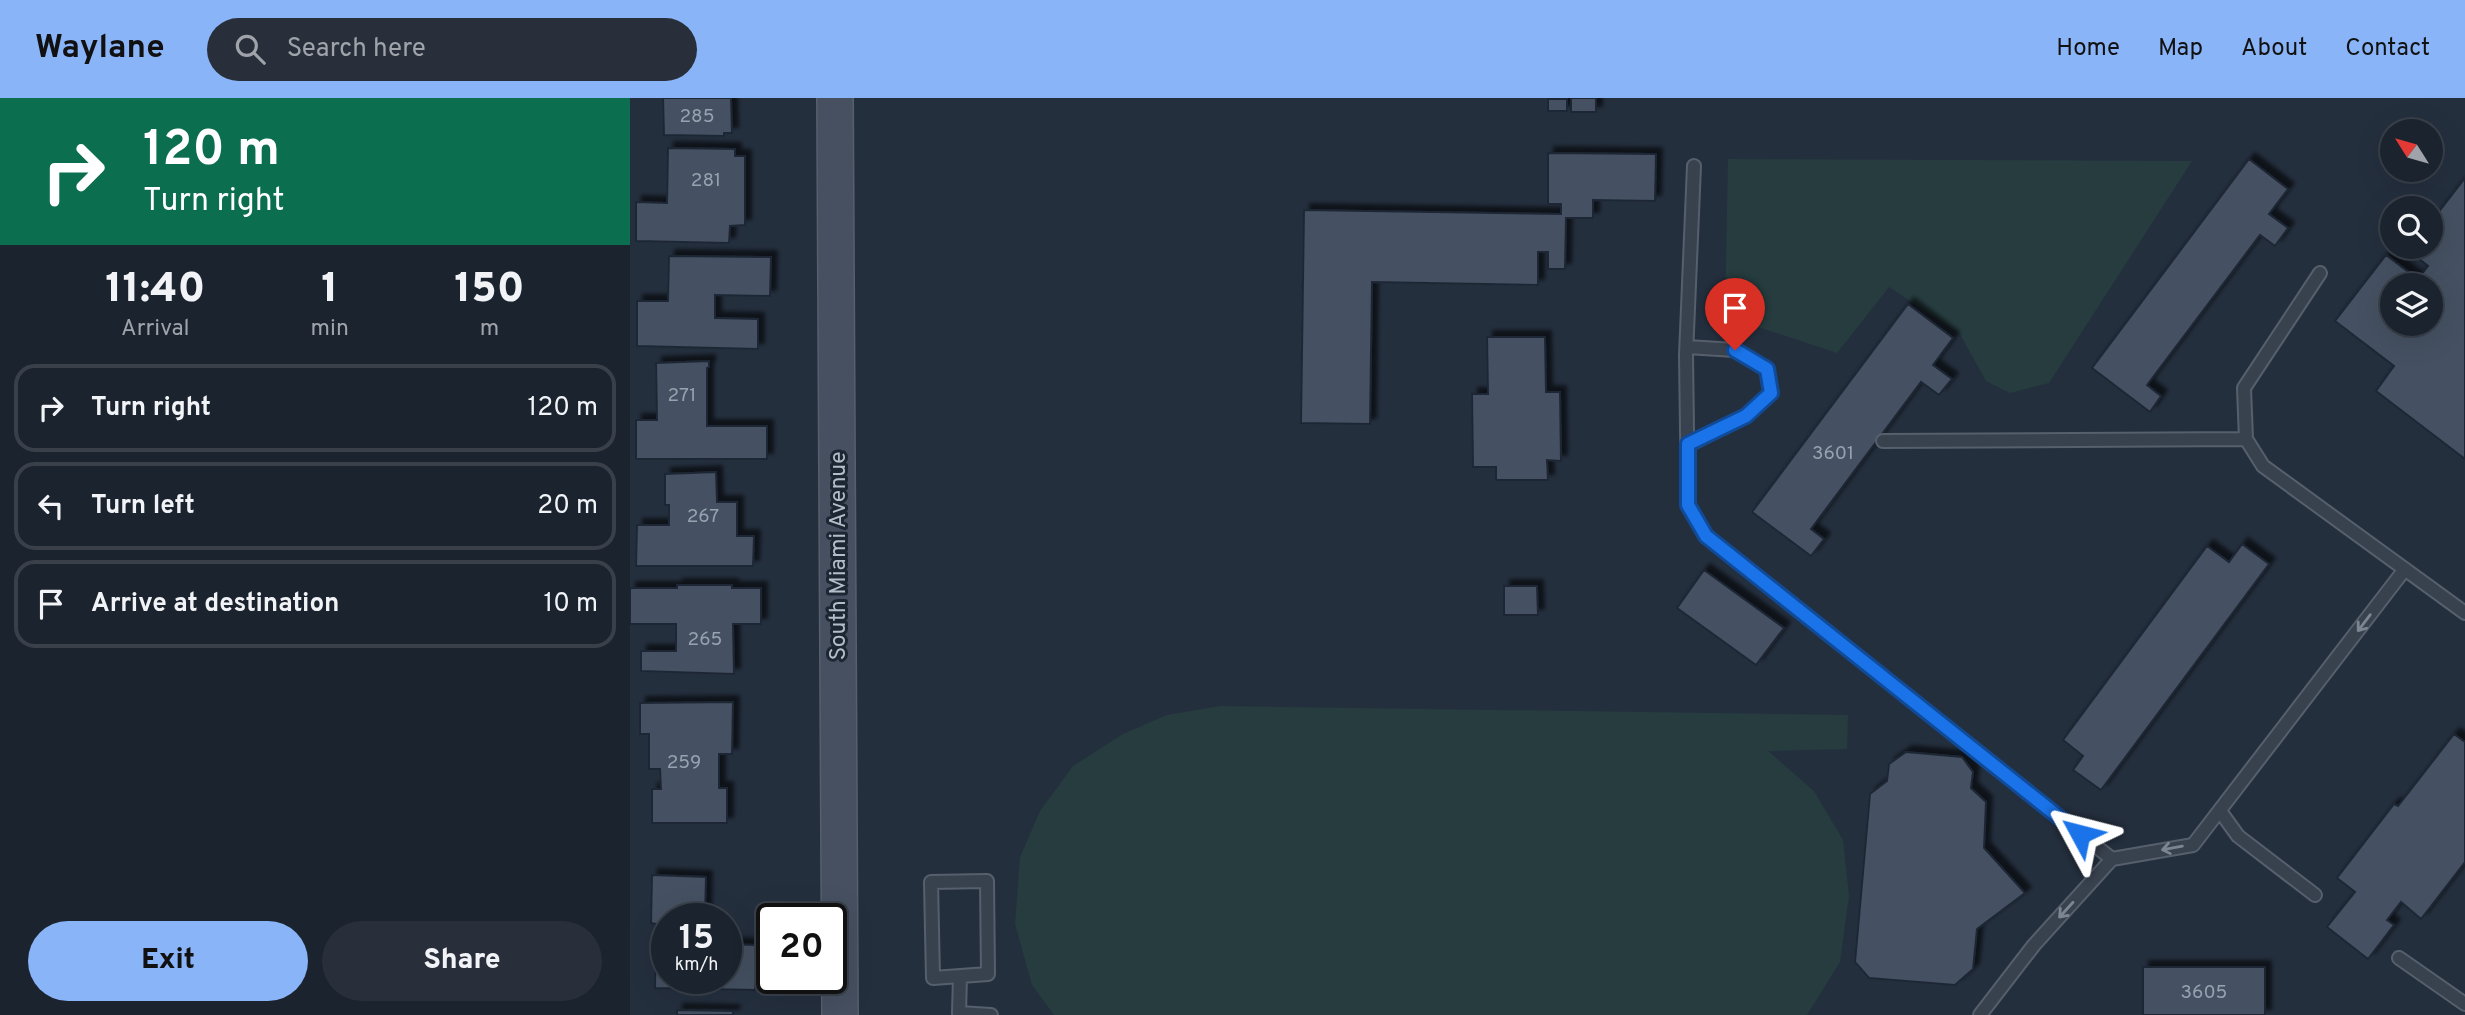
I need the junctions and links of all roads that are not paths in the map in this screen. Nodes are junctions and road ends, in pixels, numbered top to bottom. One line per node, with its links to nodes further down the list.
1 (835, 98): 16 (main road, South Miami Avenue)
2 (1693, 166): 4 (lane)
3 (2319, 273): 5 (lane)
4 (1687, 347): 7 (lane); 7 (lane)
5 (2246, 439): 6 (lane); 8 (lane)
6 (1884, 441)
7 (1688, 444): 11 (lane)
8 (2405, 569): 9 (lane); 10 (lane, one-way to 10)
9 (2465, 613)
10 (2220, 811): 11 (lane, one-way to 11); 12 (lane)
11 (2112, 859): 18 (lane, one-way to 18)
12 (2315, 895)
13 (2399, 958): 15 (lane)
14 (960, 976): 14 (lane); 17 (lane)
15 (2465, 1004)
16 (839, 1015)
17 (991, 1015)
18 (1980, 1015)

